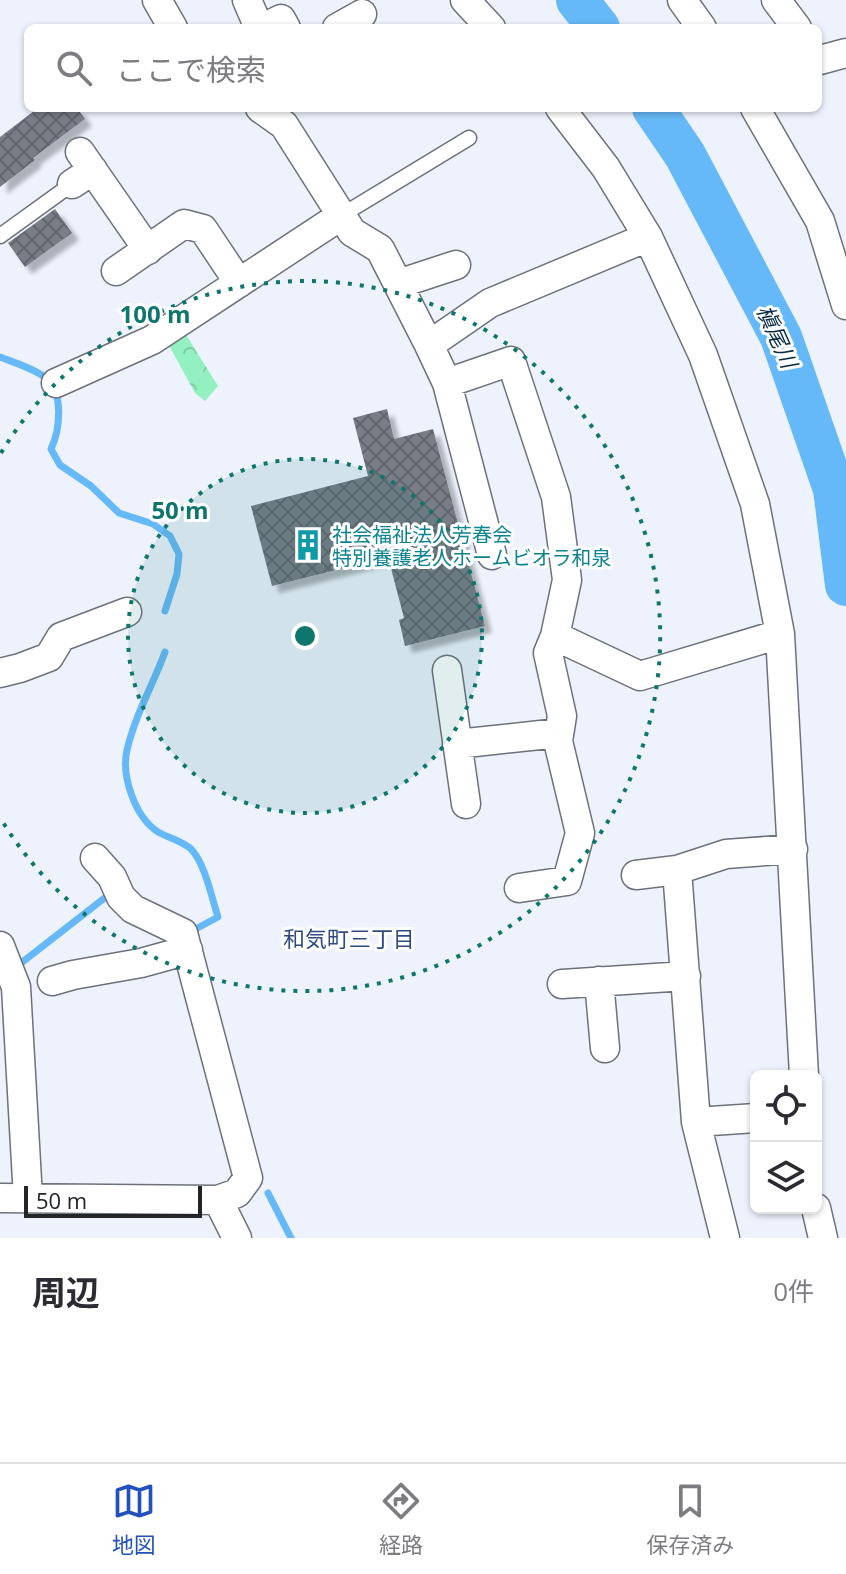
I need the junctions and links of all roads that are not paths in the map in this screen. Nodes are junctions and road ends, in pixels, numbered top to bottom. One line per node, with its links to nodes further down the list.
1 (157, 0): 6 (street)
2 (247, 0): 7 (street)
3 (465, 0): 8 (street)
4 (682, 0): 9 (street)
5 (776, 0): 10 (street)
6 (171, 24)
7 (259, 24)
8 (487, 24)
9 (699, 24)
10 (794, 24)
11 (846, 53): 12 (street)
12 (822, 59)
13 (266, 112): 18 (street)
14 (563, 112): 20 (street)
15 (757, 112): 26 (street)
16 (469, 138): 18 (lane)
17 (82, 169): 19 (lane); 21 (street)
18 (342, 215): 24 (street); 25 (street)
19 (0, 236)
20 (648, 237): 27 (street); 32 (street)
21 (148, 250): 23 (street); 24 (street)
22 (456, 265): 25 (street)
23 (116, 271)
24 (239, 283): 28 (street)
25 (398, 284): 27 (street)
26 (846, 305)
27 (429, 345): 29 (street)
28 (56, 383)
29 (447, 383): 30 (street); 33 (street)
30 (492, 555)
31 (127, 612): 35 (street)
32 (780, 634): 33 (street); 39 (street)
33 (555, 636): 36 (street)
34 (447, 670): 37 (street)
35 (0, 673)
36 (559, 733): 37 (street); 43 (street)
37 (457, 744): 38 (street)
38 (466, 804)
39 (793, 849): 41 (street); 51 (street)
40 (95, 858): 45 (street)
41 (677, 870): 42 (street); 46 (street)
42 (636, 875)
43 (519, 888)
44 (0, 946): 48 (street)
45 (188, 950): 48 (street); 55 (street)
46 (686, 976): 47 (street); 53 (street)
47 (599, 981): 49 (street); 50 (street)
48 (34, 984): 54 (street)
49 (562, 984)
50 (605, 1048)
51 (804, 1070)
52 (750, 1118): 53 (street)
53 (696, 1122): 58 (street)
54 (14, 1198): 55 (street)
55 (218, 1200): 57 (street)
56 (817, 1214): 59 (street)
57 (237, 1238)
58 (725, 1238)
59 (823, 1238)

